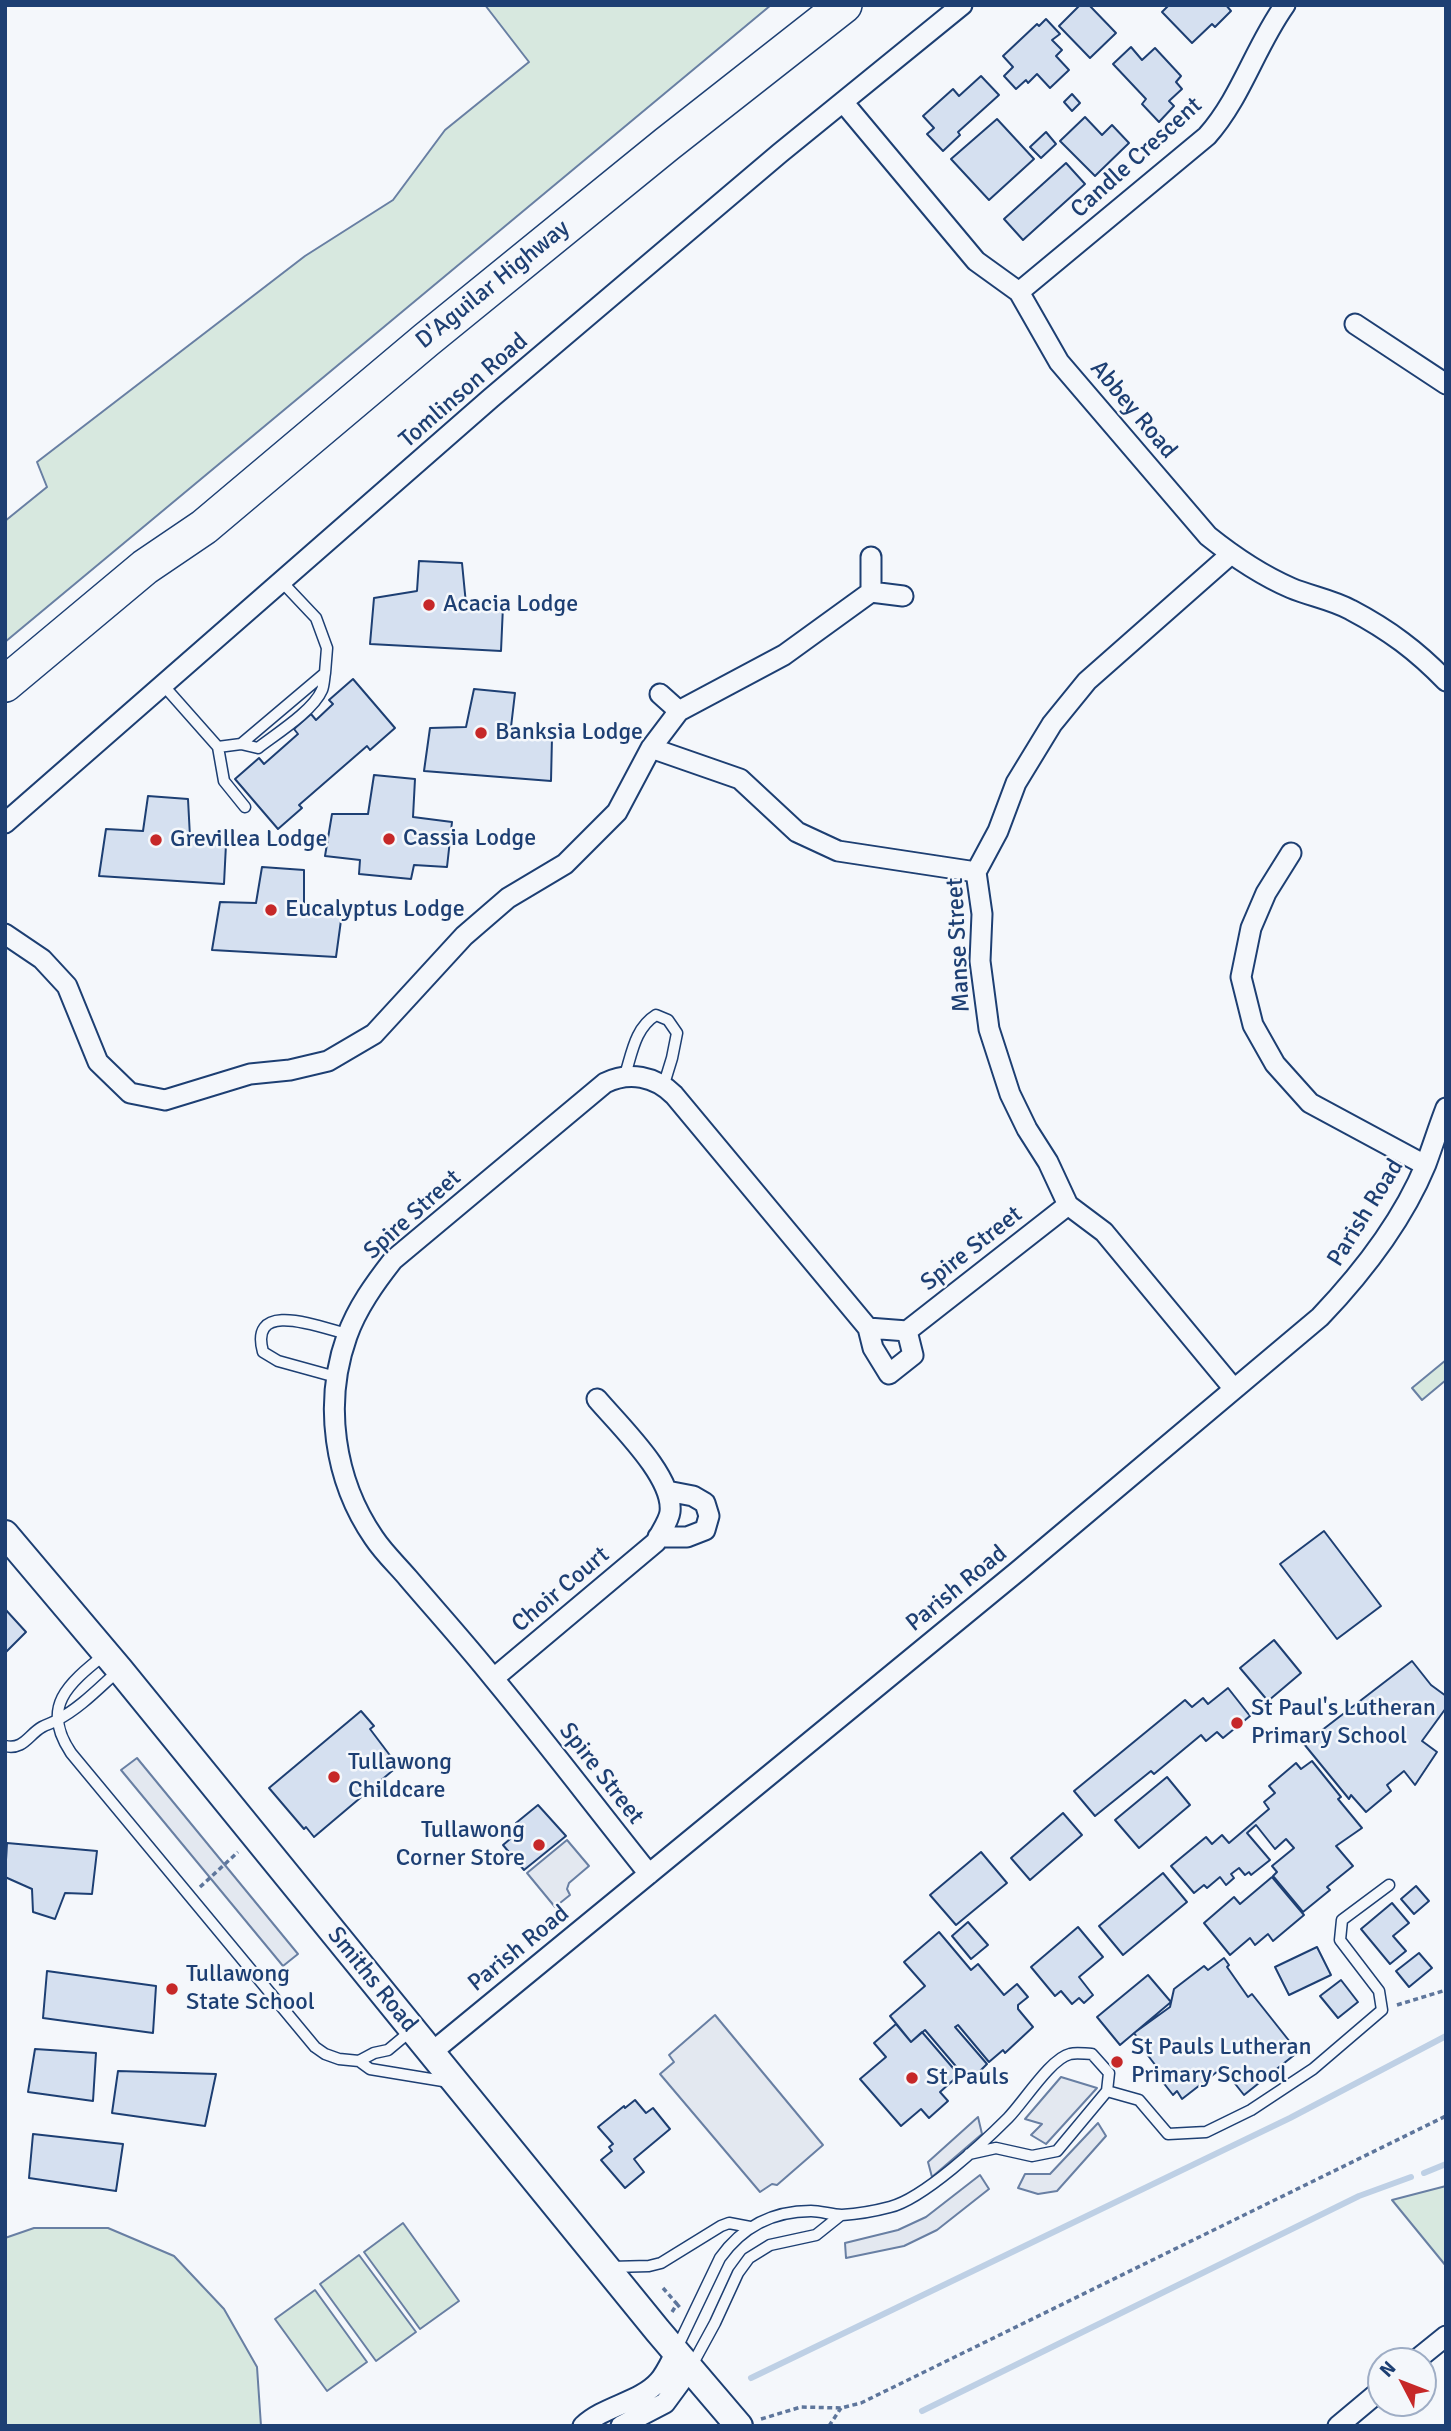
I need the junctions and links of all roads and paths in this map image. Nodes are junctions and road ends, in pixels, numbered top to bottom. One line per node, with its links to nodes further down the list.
1 (816, 5): 11 (highway, D'Aguilar Highway)
2 (844, 5): 11 (highway, D'Aguilar Highway)
3 (962, 5): 5 (street, Tomlinson Road)
4 (1285, 5): 6 (street, Candle Crescent)
5 (843, 102): 6 (street, Abbey Road); 12 (street, Tomlinson Road)
6 (1019, 292): 9 (street, Abbey Road)
7 (1354, 324): 8 (street)
8 (1446, 384)
9 (1231, 554): 16 (street, Abbey Road); 27 (street, Manse Street)
10 (871, 557): 13 (street)
11 (145, 567): 17 (highway, D'Aguilar Highway)
12 (282, 582): 15 (lane); 18 (street, Tomlinson Road)
13 (871, 592): 14 (street); 20 (street)
14 (903, 596)
15 (325, 673): 21 (lane); 21 (lane)
16 (1446, 681)
17 (5, 684)
18 (164, 686): 22 (lane); 25 (street, Tomlinson Road)
19 (660, 694): 20 (street)
20 (679, 711): 23 (street)
21 (241, 744): 22 (lane)
22 (218, 747): 24 (lane)
23 (652, 748): 27 (street); 28 (street)
24 (245, 807)
25 (5, 823)
26 (1292, 853): 32 (street)
27 (976, 872): 33 (street, Manse Street)
28 (5, 934)
29 (625, 1075): 30 (street); 30 (lane); 36 (street, Spire Street)
30 (664, 1084): 34 (street)
31 (1446, 1108): 32 (street, Parish Road)
32 (1425, 1165): 38 (street, Parish Road)
33 (1068, 1205): 35 (street, Spire Street); 38 (street, Manse Street)
34 (868, 1328): 35 (street); 35 (street)
35 (906, 1331)
36 (347, 1334): 37 (street, Spire Street); 37 (lane)
37 (336, 1377): 44 (street, Spire Street)
38 (1234, 1389): 48 (street, Parish Road)
39 (597, 1399): 40 (street)
40 (667, 1491): 42 (street, Choir Court); 42 (street)
41 (5, 1534): 43 (main road, Smiths Road)
42 (658, 1537): 44 (street, Choir Court)
43 (113, 1662): 45 (lane); 45 (lane); 47 (main road, Smiths Road)
44 (494, 1678): 48 (street, Spire Street)
45 (58, 1720): 46 (lane); 50 (lane)
46 (5, 1746)
47 (256, 1837): 50 (path); 53 (main road, Smiths Road)
48 (649, 1874): 54 (street, Parish Road)
49 (1389, 1885): 52 (lane)
50 (190, 1896): 55 (lane)
51 (1446, 1990): 52 (path)
52 (1382, 2010): 57 (lane)
53 (413, 2029): 54 (main road, Smiths Road); 55 (lane)
54 (432, 2052): 56 (main road, Smiths Road)
55 (359, 2061): 56 (lane)
56 (457, 2082): 62 (main road, Smiths Road)
57 (1107, 2091): 59 (lane); 59 (lane)
58 (1446, 2116): 69 (path)
59 (969, 2154): 60 (lane)
60 (841, 2215): 61 (lane); 67 (lane)
61 (750, 2227): 62 (lane); 67 (lane)
62 (607, 2267): 67 (main road, Smiths Road)
63 (663, 2288): 64 (path)
64 (677, 2304)
65 (1446, 2336): 66 (street)
66 (1432, 2347)
67 (683, 2360): 70 (main road, Smiths Road); 71 (street); 72 (street)
68 (1367, 2402): 74 (street)
69 (841, 2408): 70 (path); 73 (path)
70 (750, 2423)
71 (583, 2426)
72 (621, 2426)
73 (830, 2426)
74 (1338, 2426)

